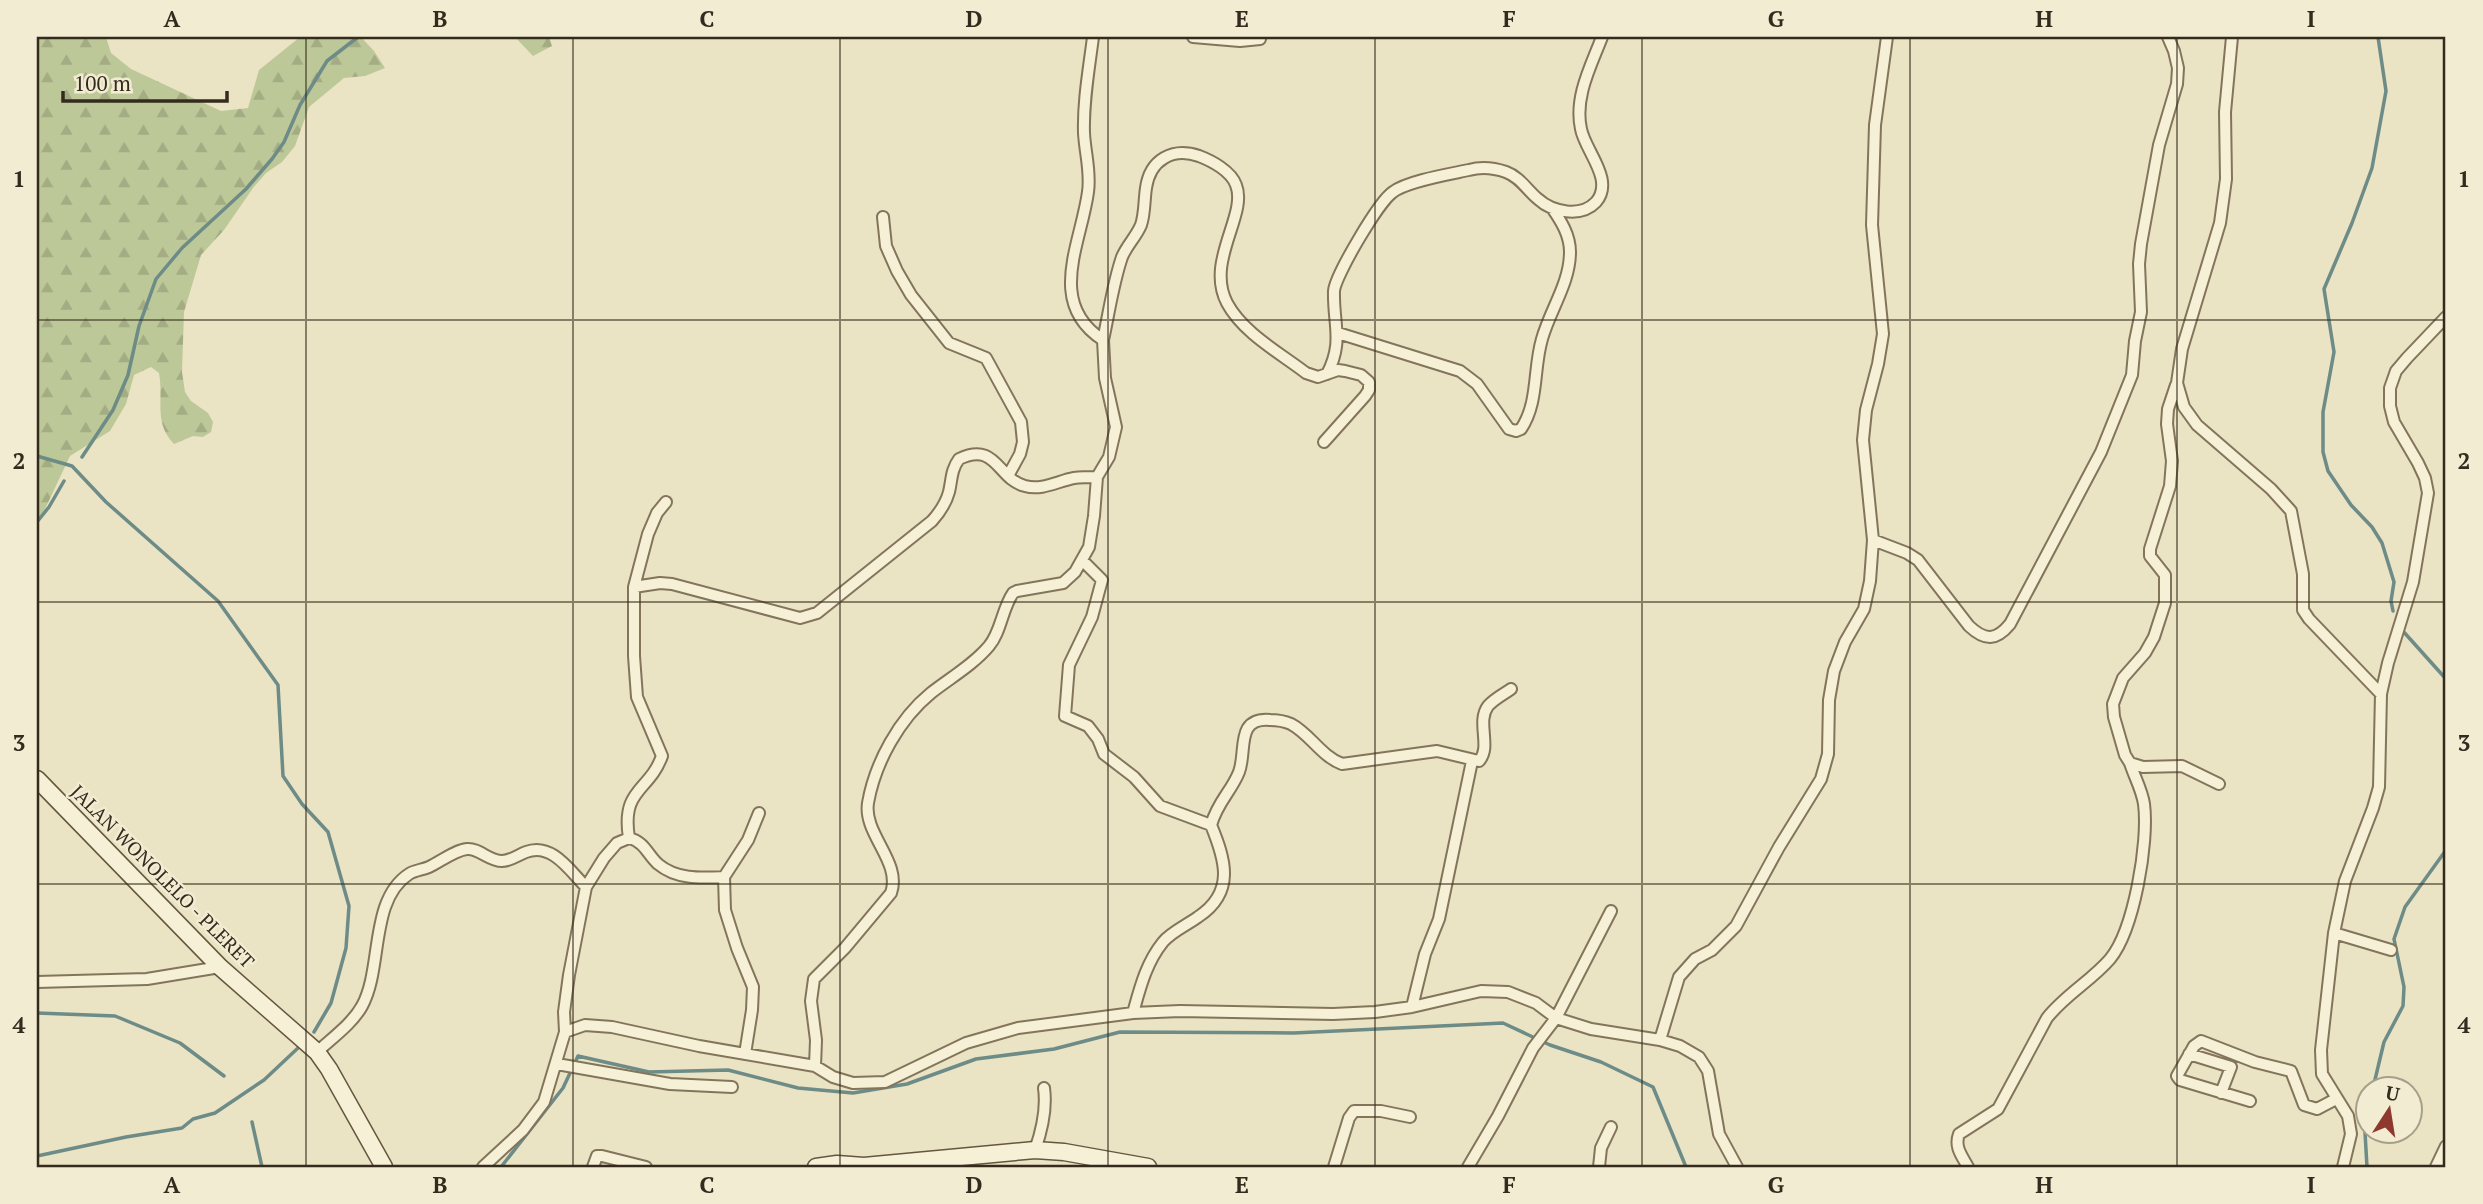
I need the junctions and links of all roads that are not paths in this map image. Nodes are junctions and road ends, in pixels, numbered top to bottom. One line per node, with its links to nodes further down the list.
1 (1093, 37): 12 (street)
2 (1193, 37): 7 (street)
3 (1602, 37): 8 (street)
4 (1887, 37): 19 (street)
5 (2168, 37): 19 (street)
6 (2232, 37): 14 (street)
7 (1260, 39)
8 (1552, 208): 11 (street); 11 (street)
9 (883, 217): 16 (street)
10 (2446, 317): 23 (street)
11 (1338, 332): 13 (street)
12 (1103, 340): 13 (street); 17 (street)
13 (1327, 374): 15 (street)
14 (2177, 383): 23 (street); 25 (street)
15 (1324, 442)
16 (1008, 476): 17 (street); 21 (street)
17 (1097, 477): 20 (street)
18 (666, 502): 21 (street)
19 (1873, 540): 42 (street)
20 (1083, 561): 29 (street); 47 (street)
21 (634, 587): 30 (street)
22 (1511, 690): 24 (street)
23 (2381, 694): 34 (street)
24 (1472, 761): 29 (street); 38 (street)
25 (2130, 763): 27 (street); 68 (street)
26 (37, 779): 36 (main road, JALAN WONOLELO - PLERET)
27 (2219, 784)
28 (759, 813): 31 (street)
29 (1211, 825): 39 (street)
30 (629, 838): 31 (street); 32 (street)
31 (724, 877): 44 (street)
32 (586, 887): 41 (street); 43 (street)
33 (1611, 911): 40 (street)
34 (2334, 933): 35 (street); 51 (street)
35 (2391, 950)
36 (220, 967): 37 (street); 43 (main road, JALAN WONOLELO - PLERET)
37 (37, 982)
38 (1412, 1007): 39 (street); 40 (street)
39 (1133, 1013): 47 (street)
40 (1556, 1018): 42 (street); 65 (street)
41 (565, 1032): 44 (street); 46 (street)
42 (1660, 1040): 67 (street)
43 (317, 1052): 57 (main road, JALAN WONOLELO - PLERET)
44 (745, 1054): 47 (street)
45 (2189, 1054): 50 (street); 50 (street); 51 (street)
46 (560, 1065): 48 (street); 58 (street)
47 (814, 1066)
48 (732, 1087)
49 (1044, 1088): 56 (street)
50 (2221, 1093): 52 (street)
51 (2336, 1099): 69 (street)
52 (2250, 1101)
53 (1410, 1116): 64 (street)
54 (1611, 1127): 66 (street)
55 (2446, 1146): 70 (street)
56 (1035, 1150): 62 (main road); 63 (main road)
57 (384, 1167)
58 (483, 1167)
59 (593, 1167): 60 (street)
60 (646, 1167)
61 (816, 1167): 62 (main road)
62 (864, 1167)
63 (1148, 1167)
64 (1334, 1167)
65 (1468, 1167)
66 (1599, 1167)
67 (1737, 1167)
68 (1968, 1167)
69 (2343, 1167)
70 (2436, 1167)

